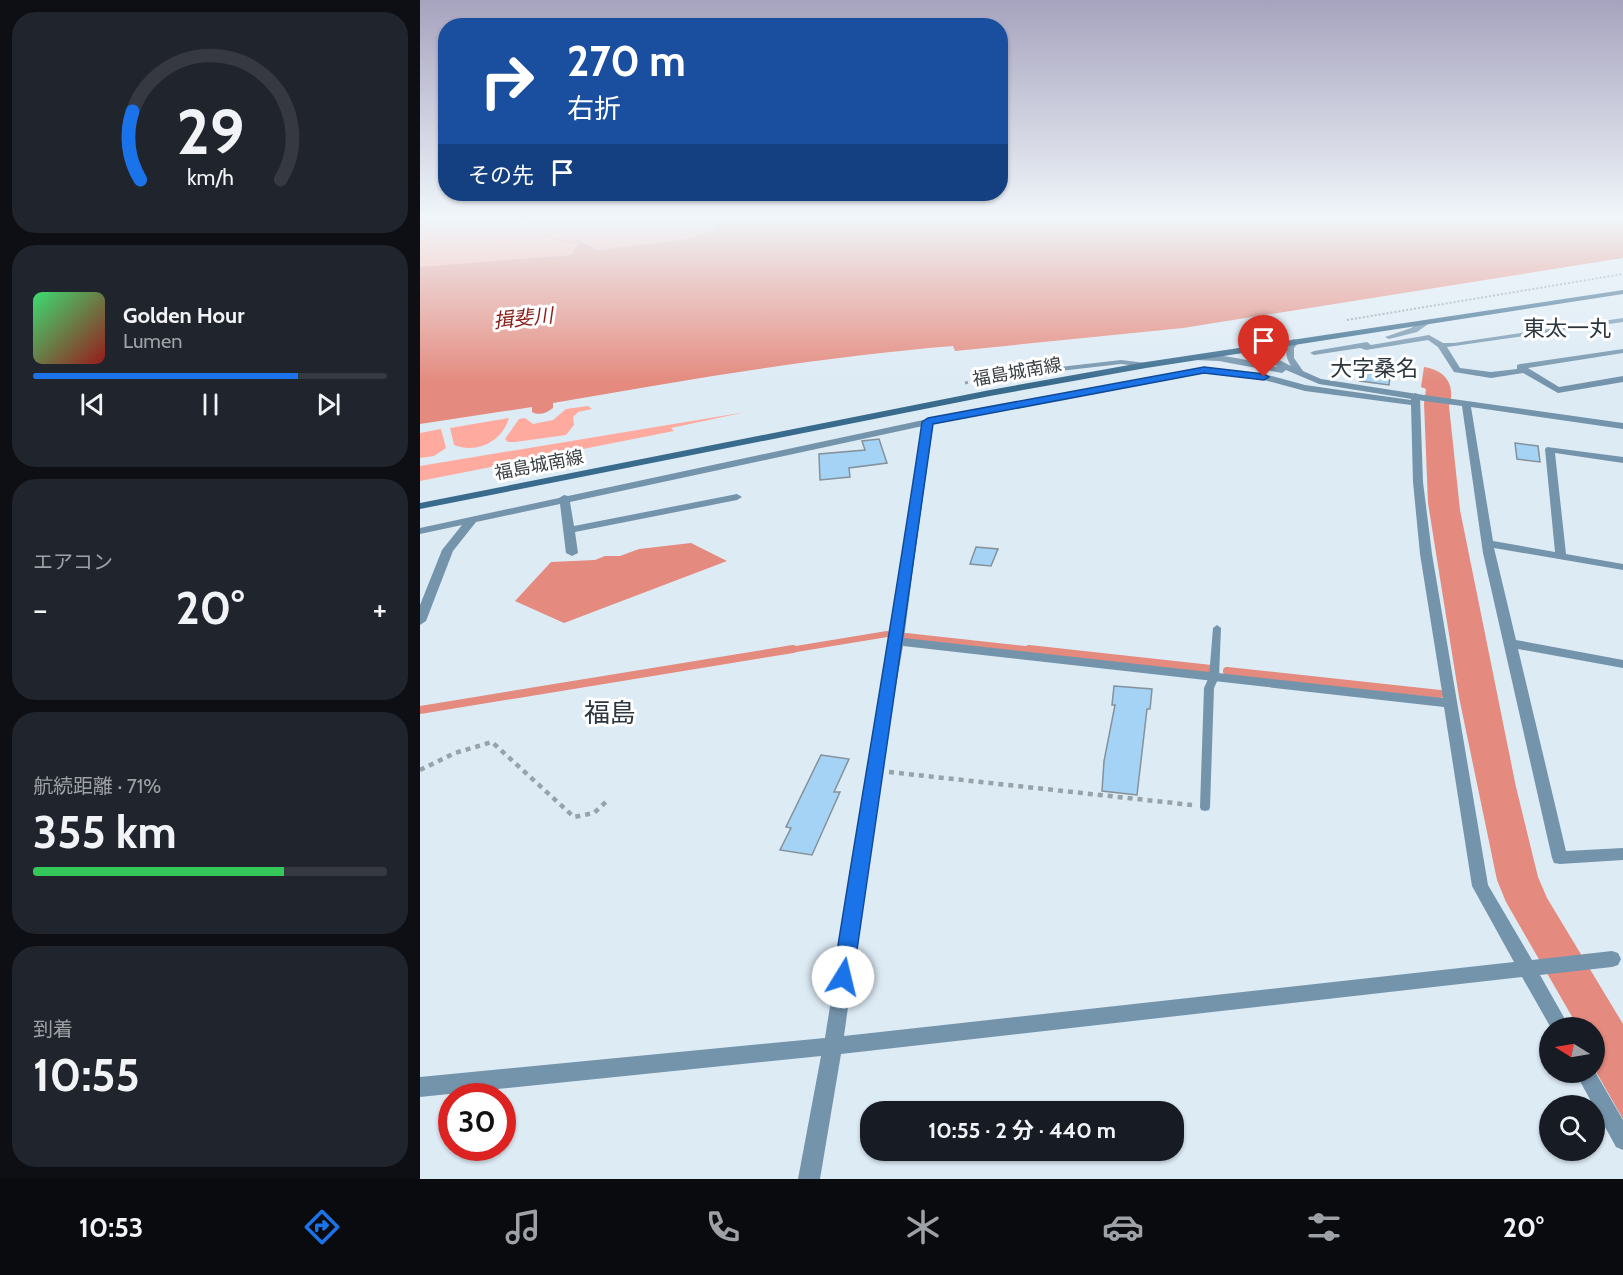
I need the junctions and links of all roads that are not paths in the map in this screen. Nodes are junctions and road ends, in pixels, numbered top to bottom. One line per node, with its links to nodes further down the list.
1 (1623, 292): 3 (main road, 福島城南線)
2 (1623, 320): 6 (street)
3 (1427, 322): 4 (main road, 福島城南線); 5 (street)
4 (1296, 341): 7 (main road, 福島城南線); 14 (street)
5 (1361, 345): 6 (street); 9 (street)
6 (1441, 345): 13 (street)
7 (1252, 348): 10 (main road, 福島城南線); 14 (street)
8 (1623, 351): 13 (street)
9 (1314, 353)
10 (1193, 357): 11 (main road, 福島城南線); 14 (street)
11 (1146, 365): 12 (lane); 23 (main road, 福島城南線)
12 (1042, 367)
13 (1524, 370): 15 (street)
14 (1300, 374): 16 (street)
15 (1623, 379)
16 (1418, 399): 17 (street); 18 (street); 37 (street)
17 (1466, 404): 19 (street); 27 (street)
18 (928, 422): 22 (street); 33 (street)
19 (1623, 426)
20 (1623, 460): 29 (street)
21 (737, 496): 25 (street)
22 (564, 498): 24 (street); 25 (street)
23 (420, 506)
24 (472, 520): 26 (street); 31 (street)
25 (568, 530): 28 (street)
26 (420, 531)
27 (1487, 543): 29 (street); 34 (street)
28 (572, 553)
29 (1561, 556): 30 (street)
30 (1623, 567)
31 (420, 621)
32 (1217, 628): 36 (lane)
33 (897, 641): 36 (street); 43 (street)
34 (1509, 643): 35 (street); 39 (street)
35 (1623, 664)
36 (1214, 677): 37 (street); 38 (lane)
37 (1449, 703): 41 (street)
38 (1205, 807)
39 (1623, 854)
40 (1612, 958): 41 (street)
41 (1528, 968): 42 (street); 43 (street)
42 (1555, 1017)
43 (833, 1046): 45 (street); 47 (street)
44 (1592, 1083): 46 (street)
45 (420, 1087)
46 (1623, 1140)
47 (809, 1179)

